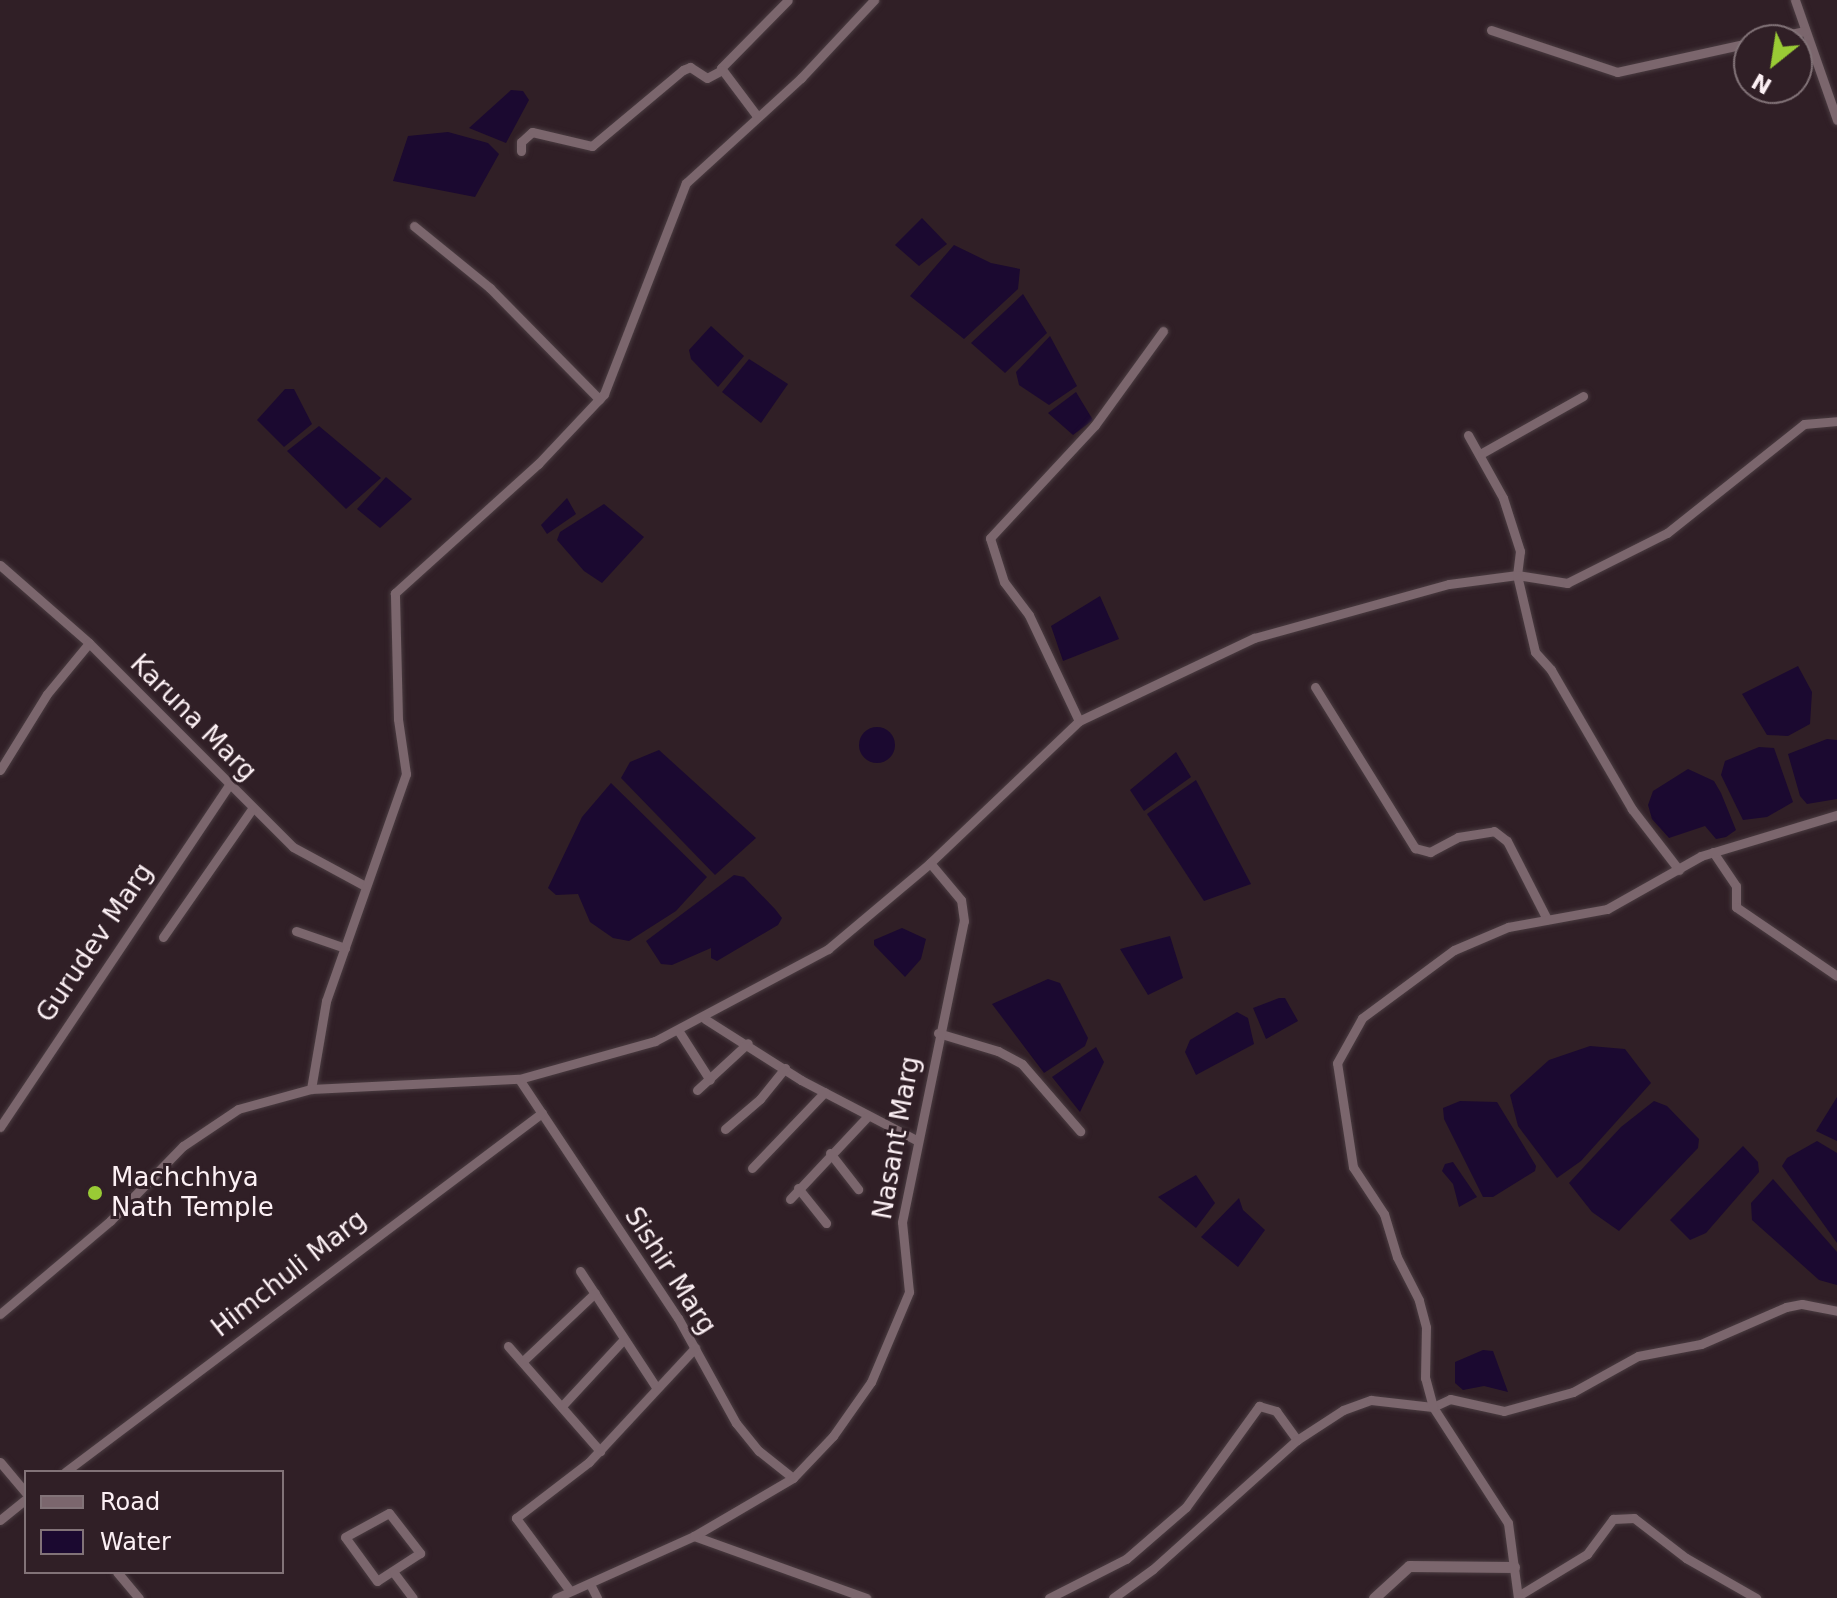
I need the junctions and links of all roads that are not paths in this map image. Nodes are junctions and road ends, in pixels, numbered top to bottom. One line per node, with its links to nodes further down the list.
1 (788, 0): 8 (street)
2 (874, 0): 9 (street)
3 (1795, 0): 4 (street)
4 (1803, 24)
5 (1491, 30): 6 (street)
6 (1733, 47)
7 (1813, 53): 10 (street)
8 (722, 70): 9 (street); 11 (street)
9 (757, 116): 15 (street)
10 (1837, 120)
11 (521, 151)
12 (414, 226): 15 (street)
13 (1163, 331): 23 (street)
14 (1583, 396): 18 (street)
15 (599, 399): 31 (street)
16 (1837, 421): 20 (street)
17 (1468, 435): 18 (street)
18 (1482, 453): 20 (street)
19 (0, 565): 21 (street, Karuna Marg)
20 (1517, 575): 23 (street); 30 (street)
21 (89, 643): 24 (street); 25 (street, Karuna Marg)
22 (1315, 687): 32 (street)
23 (1079, 721): 29 (street)
24 (0, 770)
25 (229, 785): 26 (street, Karuna Marg); 49 (street, Gurudev Marg)
26 (252, 809): 31 (street, Karuna Marg); 34 (street)
27 (1837, 815): 28 (street)
28 (1713, 852): 30 (street); 36 (street)
29 (930, 863): 37 (street); 39 (street, Nasant Marg)
30 (1679, 870): 32 (street)
31 (365, 886): 35 (street)
32 (1547, 919): 69 (street)
33 (296, 931): 35 (street)
34 (163, 937)
35 (345, 948): 44 (street)
36 (1837, 976)
37 (705, 1019): 38 (street); 40 (street)
38 (678, 1030): 42 (street); 43 (street)
39 (938, 1033): 51 (street); 52 (street, Nasant Marg)
40 (748, 1043): 41 (street); 43 (street)
41 (785, 1068): 46 (street); 50 (street)
42 (519, 1079): 44 (street); 47 (street, Sishir Marg)
43 (710, 1080): 45 (street)
44 (311, 1089): 62 (street)
45 (697, 1090)
46 (825, 1092): 48 (street); 54 (street)
47 (542, 1113): 65 (street, Sishir Marg); 73 (street, Himchuli Marg)
48 (868, 1116): 52 (street); 53 (street)
49 (0, 1127)
50 (725, 1129)
51 (1080, 1131)
52 (918, 1141): 74 (street, Nasant Marg)
53 (830, 1153): 55 (street); 56 (street)
54 (752, 1168)
55 (798, 1188): 57 (street); 58 (street)
56 (858, 1189)
57 (790, 1199)
58 (826, 1223)
59 (580, 1271): 60 (street)
60 (595, 1293): 63 (street); 66 (street)
61 (1837, 1311): 69 (street)
62 (0, 1314)
63 (624, 1339): 67 (street); 68 (street)
64 (508, 1346): 66 (street)
65 (695, 1348): 67 (street); 74 (street, Sishir Marg)
66 (523, 1361): 68 (street)
67 (656, 1387): 71 (street)
68 (562, 1406): 71 (street)
69 (1433, 1407): 70 (street); 79 (street)
70 (1297, 1440): 90 (street); 91 (street)
71 (600, 1451): 83 (street)
72 (0, 1462): 75 (street)
73 (68, 1470)
74 (793, 1478): 78 (street, Nasant Marg)
75 (24, 1491)
76 (24, 1501): 77 (street)
77 (0, 1520)
78 (694, 1536): 82 (street, Nasant Marg); 89 (street)
79 (1514, 1567): 84 (street); 92 (street)
80 (394, 1573): 80 (street); 86 (street)
81 (119, 1574): 85 (street)
82 (590, 1584): 83 (street, Nasant Marg); 88 (street)
83 (570, 1591): 87 (street, Nasant Marg)
84 (1518, 1597): 93 (street)
85 (139, 1598)
86 (413, 1598)
87 (556, 1598)
88 (597, 1598)
89 (866, 1598)
90 (1049, 1598)
91 (1113, 1598)
92 (1374, 1598)
93 (1756, 1598)

